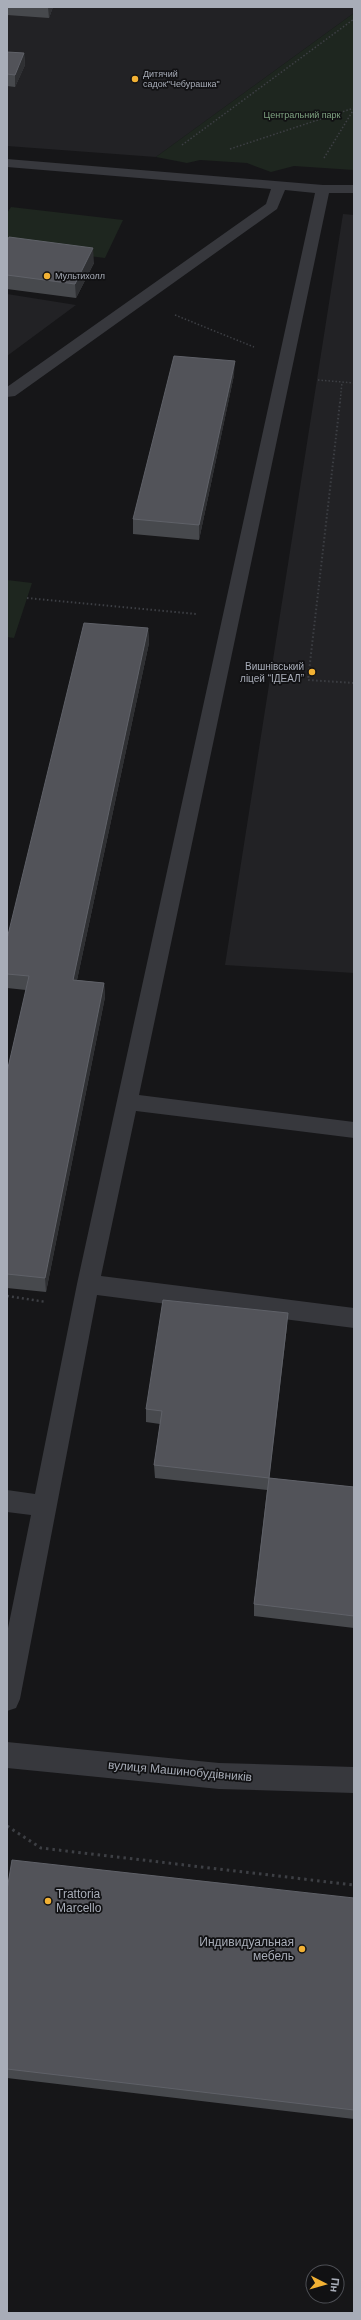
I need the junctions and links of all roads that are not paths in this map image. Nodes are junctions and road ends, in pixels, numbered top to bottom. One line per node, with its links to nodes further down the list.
1 (7, 163): 2 (street)
2 (280, 185): 4 (street); 5 (street)
3 (354, 188): 4 (street)
4 (323, 189): 6 (street)
5 (9, 393)
6 (129, 1102): 7 (street); 8 (street)
7 (354, 1130)
8 (88, 1284): 9 (street); 11 (street)
9 (354, 1318)
10 (7, 1501): 11 (street)
11 (46, 1506): 12 (street)
12 (7, 1699)
13 (7, 1756): 14 (street, вулиця Машинобудівників)
14 (354, 1780)

